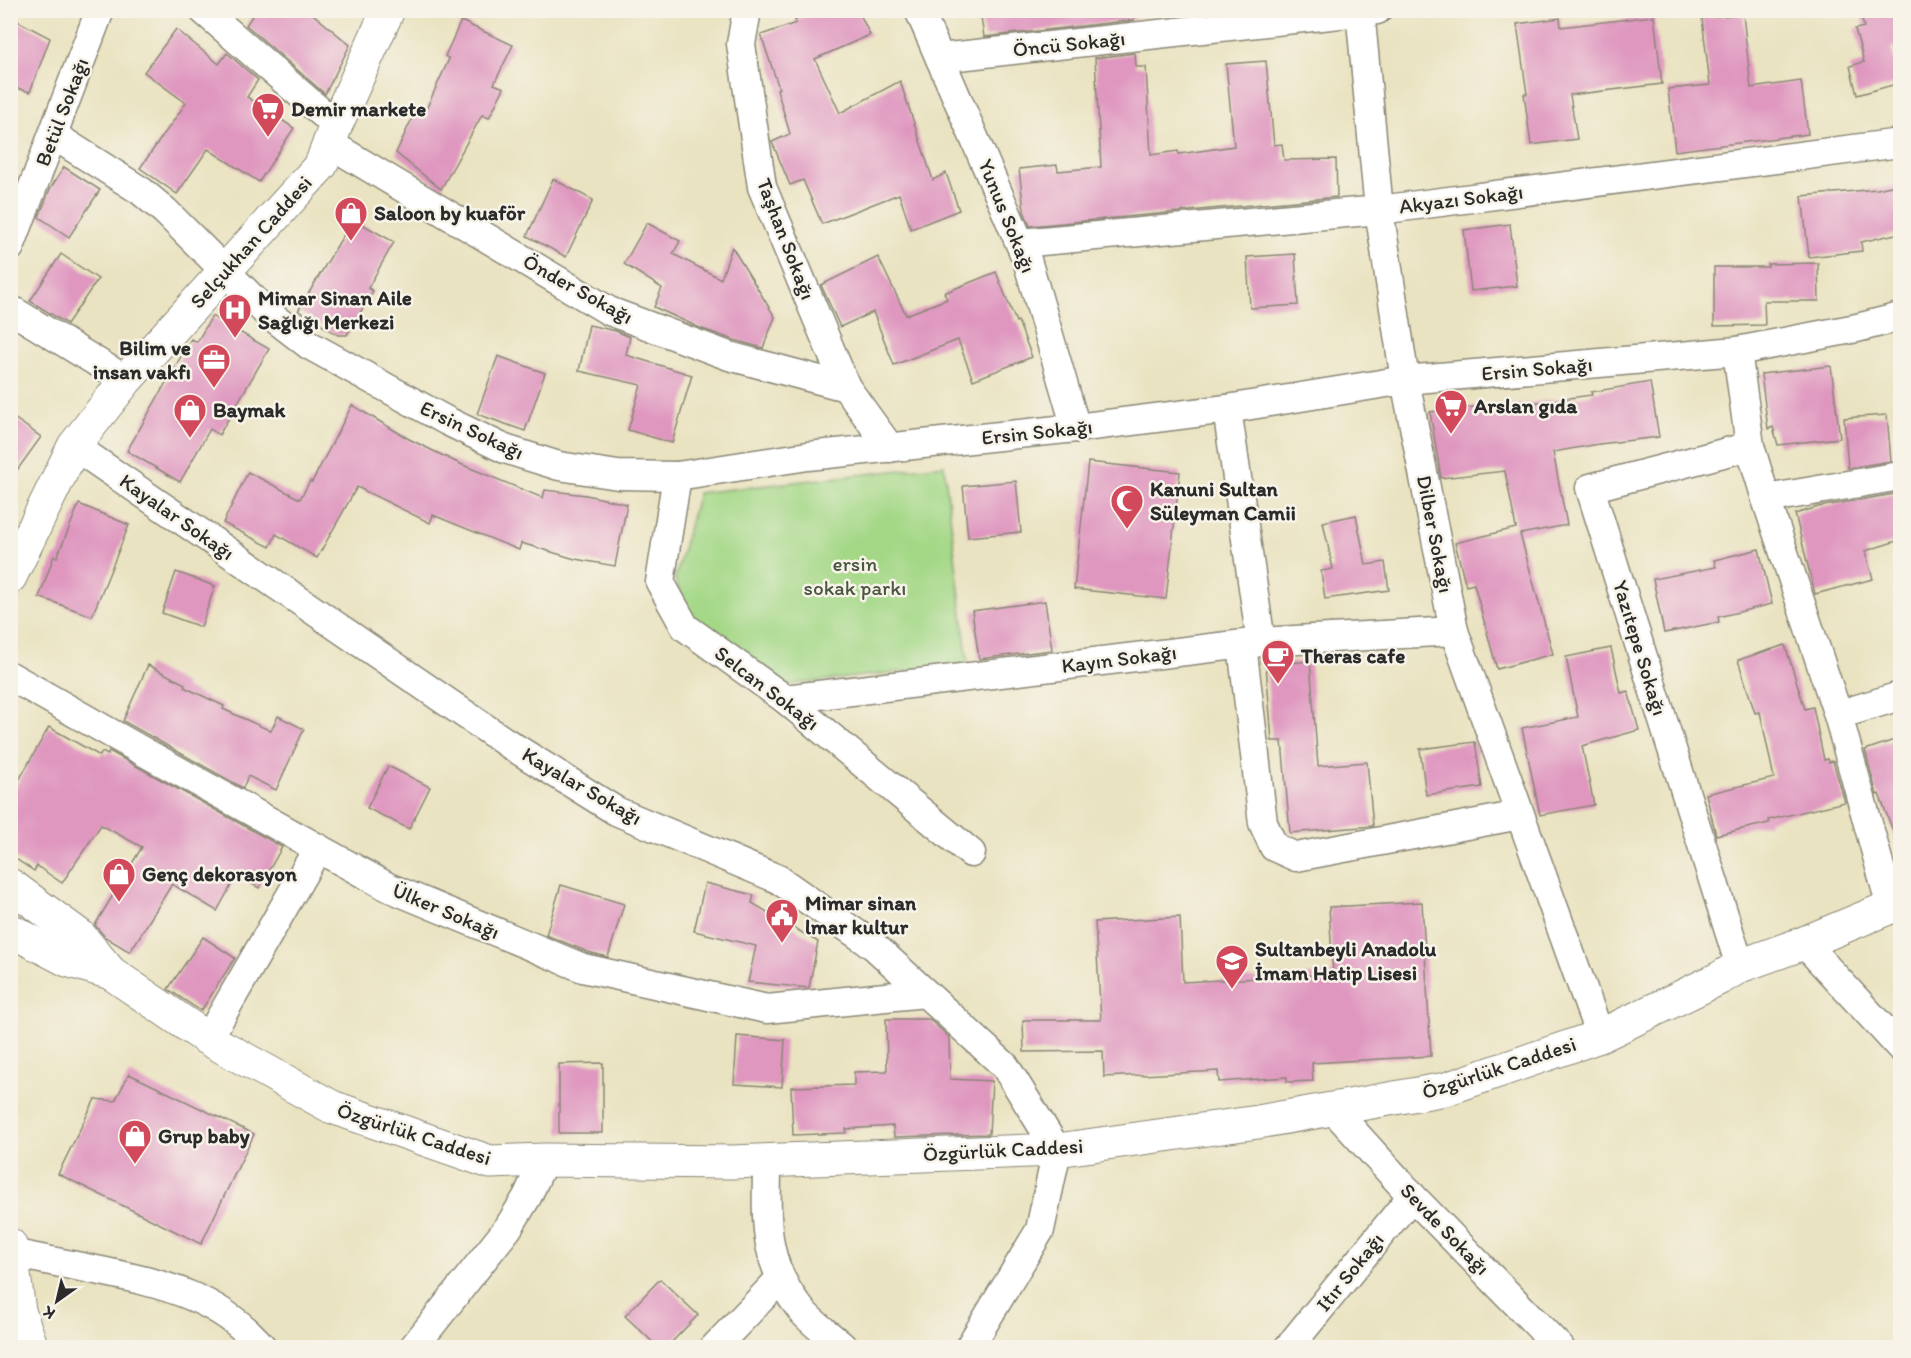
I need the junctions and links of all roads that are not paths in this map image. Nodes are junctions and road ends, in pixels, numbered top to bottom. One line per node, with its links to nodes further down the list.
1 (100, 10): 9 (street, Betül Sokağı)
2 (203, 10): 8 (street, Önder Sokağı)
3 (388, 10): 8 (street, Selçukhan Caddesi)
4 (747, 10): 20 (street, Taşhan Sokağı)
5 (919, 10): 7 (street, Yunus Sokağı)
6 (1366, 11): 7 (street, Öncü Sokağı); 11 (street, Dilber Sokağı)
7 (940, 58): 12 (street, Yunus Sokağı)
8 (333, 134): 14 (street, Selçukhan Caddesi); 20 (street, Önder Sokağı)
9 (53, 135): 13 (street, Betül Sokağı); 14 (street, Ersin Sokağı)
10 (1900, 143): 11 (street, Akyazı Sokağı)
11 (1379, 210): 12 (street, Akyazı Sokağı); 19 (street, Dilber Sokağı)
12 (1020, 243): 22 (street, Yunus Sokağı)
13 (10, 247)
14 (226, 272): 18 (street, Selçukhan Caddesi); 26 (street, Ersin Sokağı)
15 (10, 309): 18 (street)
16 (1900, 316): 17 (street, Ersin Sokağı)
17 (1737, 351): 19 (street, Ersin Sokağı); 24 (street)
18 (126, 380): 23 (street, Selçukhan Caddesi)
19 (1405, 380): 21 (street, Ersin Sokağı); 30 (street, Dilber Sokağı)
20 (846, 387): 25 (street, Taşhan Sokağı)
21 (1227, 409): 22 (street, Ersin Sokağı); 31 (street)
22 (1076, 428): 25 (street, Ersin Sokağı)
23 (74, 446): 29 (street, Selçukhan Caddesi); 45 (street, Kayalar Sokağı)
24 (1750, 446): 28 (street); 43 (street, Yazıtepe Sokağı)
25 (890, 448): 26 (street, Ersin Sokağı)
26 (677, 476): 34 (street, Selcan Sokağı)
27 (1900, 476): 28 (street)
28 (1766, 499): 35 (street)
29 (10, 577)
30 (1454, 631): 31 (street, Kayın Sokağı); 36 (street, Dilber Sokağı)
31 (1252, 644): 34 (street, Kayın Sokağı); 36 (street)
32 (10, 676): 37 (street, Ülker Sokağı)
33 (1900, 696): 35 (street)
34 (785, 699): 38 (street, Selcan Sokağı)
35 (1838, 716): 40 (street)
36 (1520, 815): 46 (street, Dilber Sokağı)
37 (318, 848): 45 (street, Ülker Sokağı); 47 (street)
38 (971, 852)
39 (10, 885): 44 (street, Özgürlük Caddesi)
40 (1896, 905): 42 (street, Özgürlük Caddesi)
41 (10, 930): 44 (street, Özgürlük Caddesi)
42 (1804, 943): 43 (street, Özgürlük Caddesi); 48 (street)
43 (1740, 966): 46 (street, Özgürlük Caddesi)
44 (111, 973): 47 (street, Özgürlük Caddesi)
45 (925, 993): 50 (street, Kayalar Sokağı)
46 (1600, 1036): 49 (street, Özgürlük Caddesi)
47 (208, 1039): 51 (street, Özgürlük Caddesi)
48 (1900, 1047)
49 (1333, 1109): 50 (street, Özgürlük Caddesi); 53 (street, Sevde Sokağı)
50 (1057, 1150): 52 (street, Özgürlük Caddesi); 62 (street)
51 (544, 1160): 52 (street, Özgürlük Caddesi); 59 (street)
52 (767, 1160): 56 (street)
53 (1412, 1196): 63 (street, Itır Sokağı); 64 (street, Sevde Sokağı)
54 (10, 1245): 55 (street)
55 (11, 1253): 57 (street); 58 (street)
56 (780, 1278): 60 (street); 61 (street)
57 (32, 1347)
58 (263, 1347)
59 (413, 1347)
60 (714, 1347)
61 (844, 1347)
62 (969, 1347)
63 (1288, 1347)
64 (1560, 1347)

